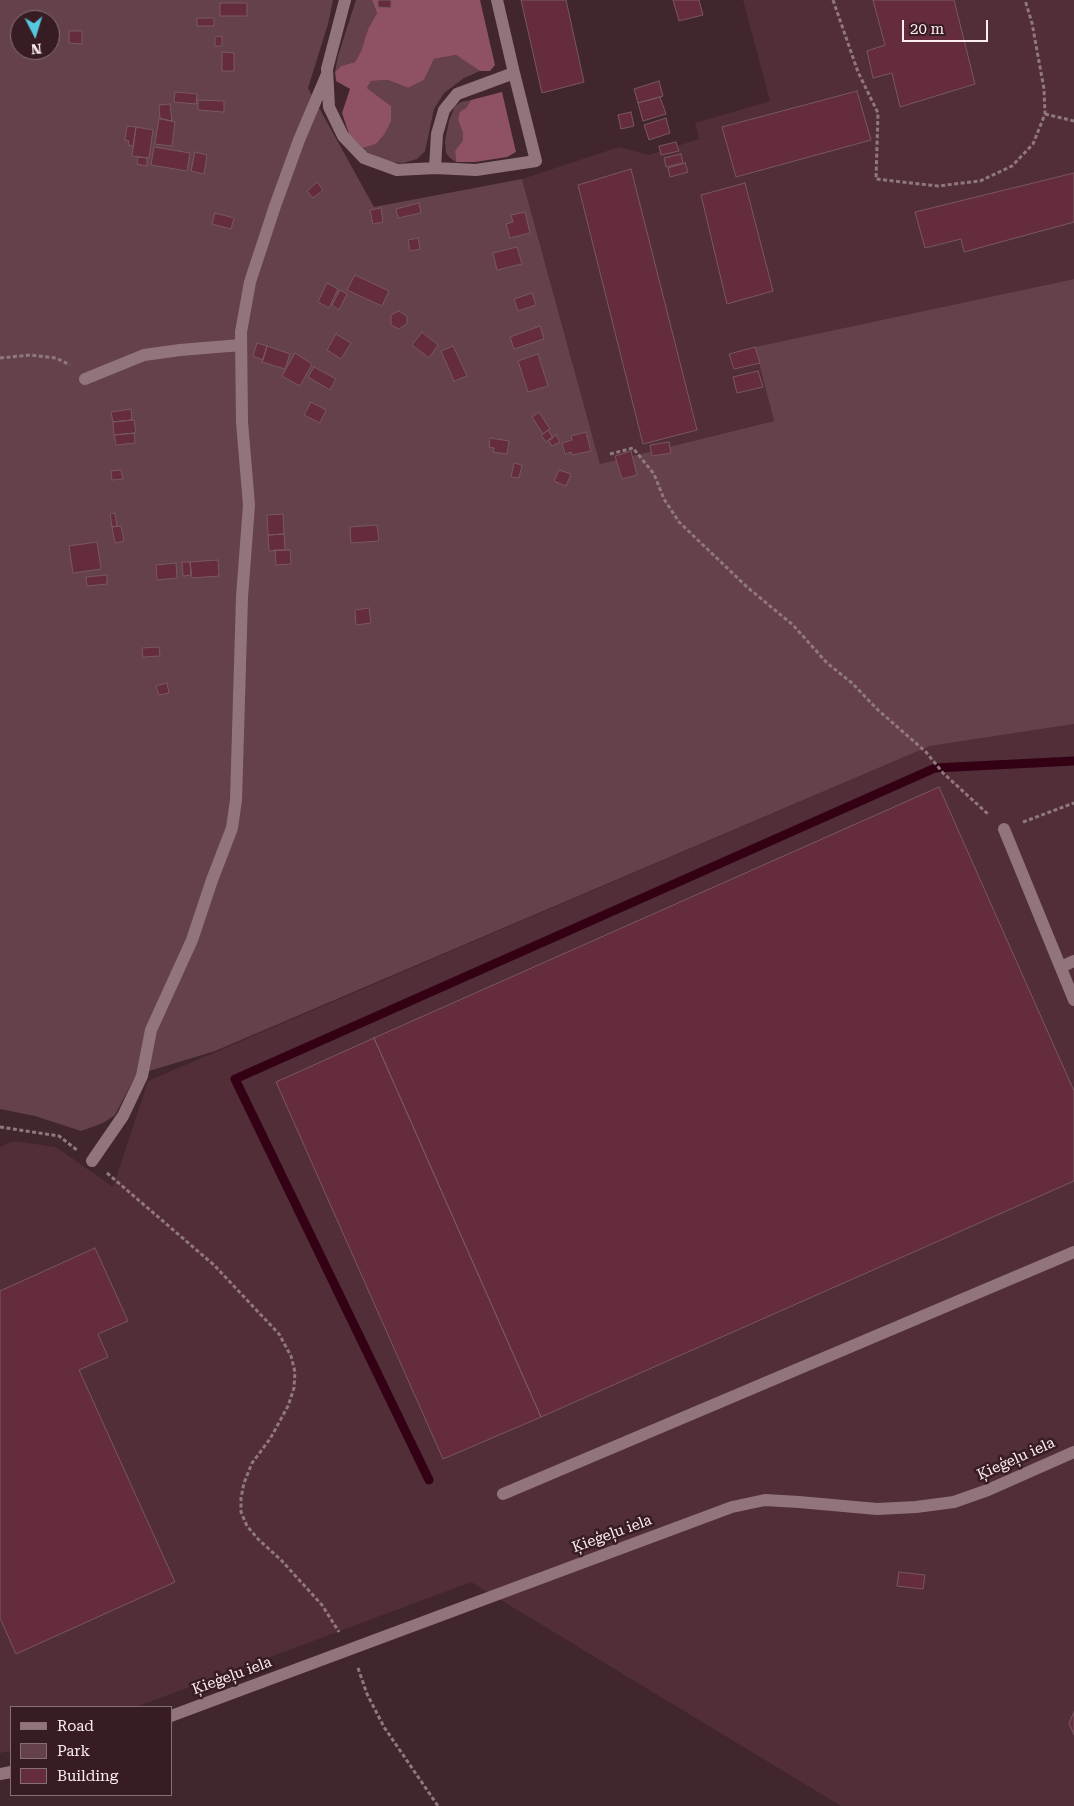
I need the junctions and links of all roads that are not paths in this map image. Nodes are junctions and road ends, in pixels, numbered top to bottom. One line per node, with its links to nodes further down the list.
1 (344, 0): 4 (street)
2 (497, 0): 3 (street)
3 (514, 73): 5 (street); 5 (street)
4 (327, 74): 5 (street); 6 (street)
5 (435, 168)
6 (241, 346): 7 (street); 12 (street)
7 (85, 379)
8 (1004, 829): 10 (street)
9 (1074, 961): 10 (street)
10 (1060, 967): 11 (street)
11 (1074, 1000)
12 (92, 1161)
13 (1074, 1252): 15 (street)
14 (1074, 1452): 16 (street, Ķieģeļu iela)
15 (503, 1494)
16 (172, 1716)

